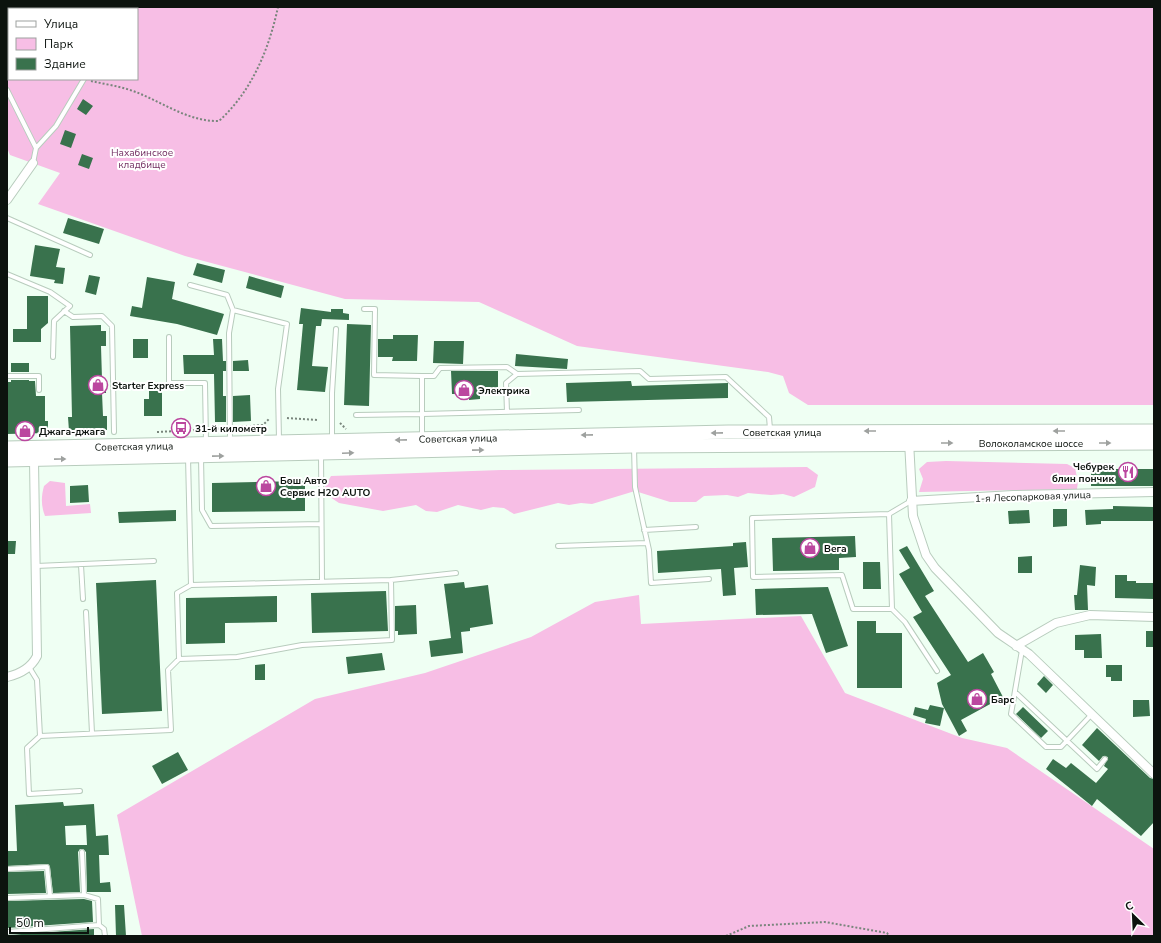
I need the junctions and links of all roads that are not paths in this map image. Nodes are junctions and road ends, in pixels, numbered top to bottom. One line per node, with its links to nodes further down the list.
1 (83, 80): 3 (lane)
2 (7, 90): 3 (lane)
3 (36, 148): 4 (lane)
4 (32, 163): 5 (street)
5 (7, 200)
6 (7, 218): 7 (lane)
7 (90, 255)
8 (7, 274): 12 (lane)
9 (190, 285): 11 (lane)
10 (364, 309): 18 (lane)
11 (233, 310): 30 (lane); 32 (lane)
12 (64, 311): 15 (lane); 25 (lane)
13 (336, 329): 29 (lane)
14 (169, 337): 35 (lane)
15 (53, 357)
16 (517, 374): 18 (lane); 21 (lane); 26 (lane)
17 (7, 376): 19 (lane)
18 (422, 376): 22 (lane)
19 (39, 390)
20 (579, 410): 21 (lane)
21 (507, 412): 22 (lane)
22 (422, 414): 23 (lane); 28 (lane)
23 (356, 415)
24 (1154, 431): 27 (main road, Волоколамское шоссе, one-way to 27)
25 (114, 432)
26 (770, 432): 27 (main road, Советская улица, one-way to 26); 28 (main road, Советская улица, one-way to 28)
27 (909, 437): 31 (main road, Волоколамское шоссе, one-way to 31); 33 (main road, Советская улица); 40 (street)
28 (422, 439): 29 (main road, Советская улица, one-way to 29)
29 (332, 441): 30 (main road, Советская улица)
30 (279, 443): 32 (main road, Советская улица)
31 (1154, 443)
32 (230, 444): 35 (main road, Советская улица)
33 (634, 446): 36 (main road, Советская улица, one-way to 33); 44 (lane)
34 (7, 448): 35 (main road, Советская улица)
35 (198, 453): 36 (main road, Советская улица, one-way to 36); 38 (main road, Советская улица, one-way to 35); 42 (lane); 54 (lane)
36 (321, 454): 42 (lane)
37 (7, 460): 38 (main road, Советская улица)
38 (34, 460): 49 (street)
39 (1154, 492): 40 (street, 1-я Лесопарковая улица)
40 (911, 500): 41 (lane); 59 (street)
41 (889, 514): 56 (lane); 56 (lane)
42 (321, 524): 53 (lane)
43 (696, 526): 44 (lane)
44 (644, 530): 45 (lane)
45 (647, 543): 46 (lane); 51 (lane)
46 (558, 546)
47 (154, 561): 48 (lane)
48 (81, 565): 49 (lane); 55 (lane)
49 (36, 566): 61 (street)
50 (456, 573): 52 (lane)
51 (709, 579)
52 (391, 580): 53 (lane); 60 (lane)
53 (322, 582): 54 (lane)
54 (191, 585): 60 (lane)
55 (83, 600)
56 (892, 609): 62 (lane)
57 (86, 612): 66 (lane)
58 (1154, 617): 59 (street)
59 (1019, 648): 64 (lane); 65 (street)
60 (179, 659): 66 (lane)
61 (29, 667): 63 (street); 67 (lane)
62 (937, 671)
63 (7, 677)
64 (1015, 692): 68 (lane); 68 (lane)
65 (1092, 714): 68 (lane); 70 (street)
66 (92, 734): 67 (lane)
67 (40, 736): 71 (lane)
68 (1066, 741): 69 (lane)
69 (1105, 759)
70 (1154, 774)
71 (80, 791)
72 (82, 852): 74 (lane)
73 (7, 869): 75 (lane)
74 (84, 895): 75 (lane); 77 (lane)
75 (50, 896): 76 (lane)
76 (7, 898)
77 (99, 925): 78 (lane); 79 (lane)
78 (7, 932)
79 (105, 936)

